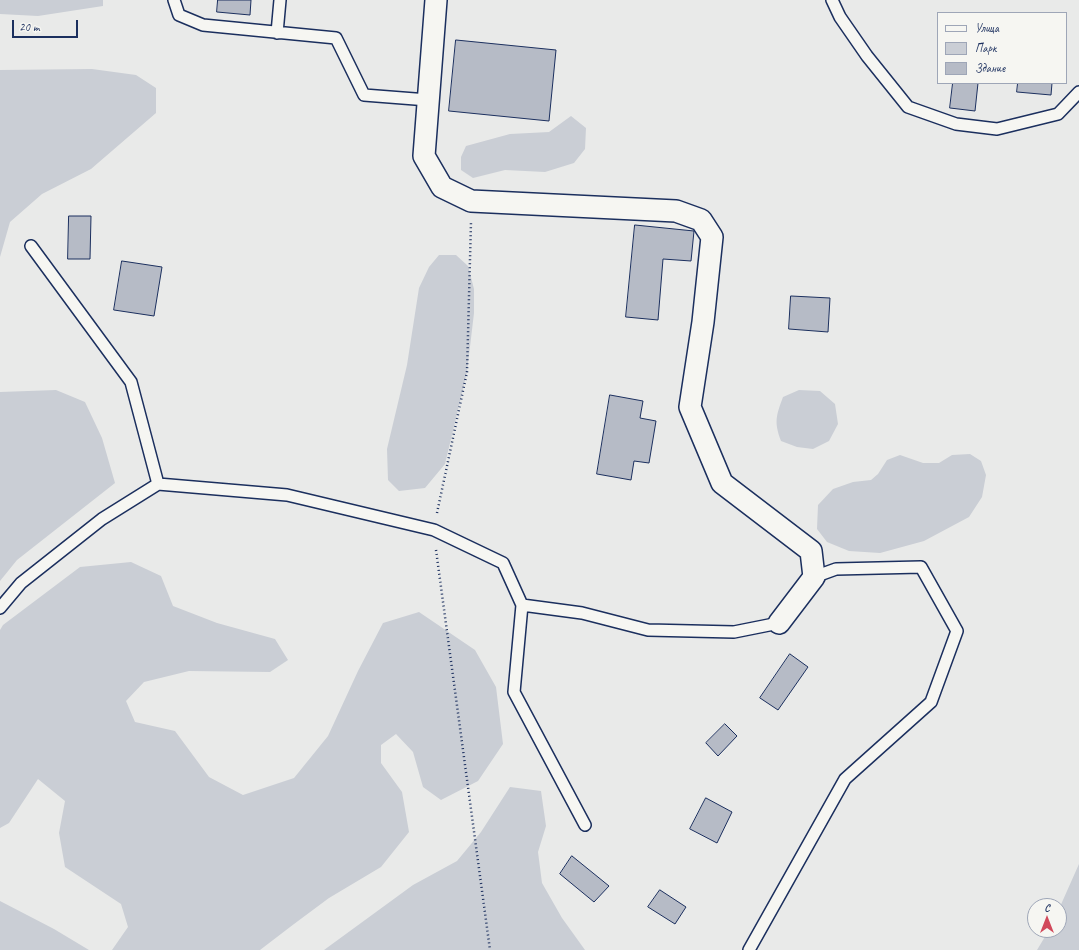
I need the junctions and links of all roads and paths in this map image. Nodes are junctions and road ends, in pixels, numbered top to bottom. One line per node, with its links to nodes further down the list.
1 (174, 0): 5 (lane)
2 (280, 0): 5 (lane)
3 (436, 0): 7 (street)
4 (832, 0): 6 (lane)
5 (277, 32): 7 (lane)
6 (1079, 92)
7 (428, 100): 8 (street)
8 (471, 201): 11 (path); 12 (street)
9 (31, 246): 10 (lane)
10 (158, 484): 11 (lane); 14 (lane)
11 (434, 530): 13 (lane); 17 (path)
12 (814, 577): 15 (street); 18 (lane)
13 (522, 605): 15 (lane); 16 (lane)
14 (0, 608)
15 (779, 623)
16 (585, 825)
17 (490, 950)
18 (749, 950)

